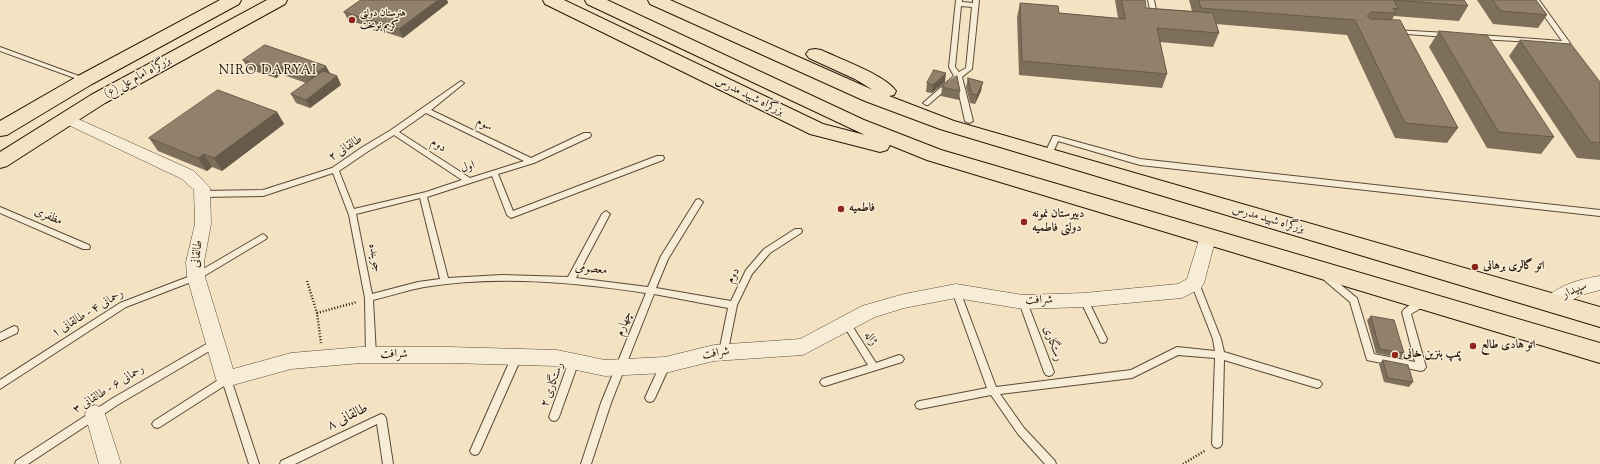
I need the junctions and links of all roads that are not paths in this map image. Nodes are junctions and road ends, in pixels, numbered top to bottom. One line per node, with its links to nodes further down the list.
1 (233, 0): 17 (highway, بزرگراه امام علی (ع))
2 (279, 0): 22 (highway, بزرگراه امام علی (ع))
3 (551, 0): 31 (highway, بزرگراه شهید مدرس)
4 (594, 0): 31 (highway, بزرگراه شهید مدرس)
5 (656, 0): 19 (highway, بزرگراه شهید مدرس)
6 (692, 0): 19 (highway, بزرگراه شهید مدرس)
7 (1151, 0): 11 (lane)
8 (1536, 0): 14 (lane)
9 (959, 2): 10 (lane); 16 (lane)
10 (976, 2): 16 (lane)
11 (1154, 15)
12 (1386, 32): 13 (lane)
13 (1457, 36)
14 (1473, 37)
15 (0, 49): 17 (lane)
16 (958, 76): 20 (lane); 23 (lane)
17 (85, 80): 24 (highway, بزرگراه امام علی (ع))
18 (461, 83): 21 (lane, طالقانی ۲)
19 (862, 84): 20 (highway); 27 (highway, بزرگراه شهید مدرس)
20 (926, 103): 23 (highway)
21 (426, 110): 25 (lane, طالقانی ۲); 29 (lane, سوم)
22 (68, 119): 30 (highway, بزرگراه امام علی (ع)); 35 (street)
23 (969, 121): 27 (highway)
24 (0, 130)
25 (394, 132): 32 (lane, طالقانی ۲); 34 (lane, دوم)
26 (587, 135): 29 (lane, اول)
27 (1048, 155): 40 (lane); 57 (highway, بزرگراه شهید مدرس)
28 (660, 158): 33 (lane)
29 (531, 161): 33 (lane, اول)
30 (0, 162)
31 (958, 163): 44 (highway, بزرگراه شهید مدرس)
32 (334, 170): 35 (lane, طالقانی ۲); 39 (lane, جوینده)
33 (494, 173): 34 (lane, اول)
34 (470, 181): 36 (lane, اول)
35 (202, 194): 47 (street, طالقانی)
36 (423, 195): 39 (lane, اول); 49 (lane)
37 (699, 202): 52 (lane, چهارم)
38 (0, 210): 45 (lane, مظفری)
39 (352, 212): 54 (lane, جوینده)
40 (1600, 213)
41 (606, 214): 48 (lane)
42 (798, 231): 59 (lane, دوم)
43 (263, 237): 47 (lane)
44 (1207, 237): 46 (highway, بزرگراه شهید مدرس); 50 (street)
45 (86, 246)
46 (1309, 267): 58 (highway, بزرگراه شهید مدرس); 58 (lane)
47 (196, 277): 65 (street, طالقانی); 80 (lane, رحمانی ۴ - طالقانی ۱)
48 (571, 280): 49 (lane, معصومی); 52 (lane, معصومی)
49 (445, 282): 54 (lane, معصومی)
50 (1195, 283): 55 (street, شرافت); 70 (lane)
51 (1600, 283): 57 (street, سپیدار)
52 (652, 290): 59 (lane, معصومی); 75 (lane, چهارم)
53 (956, 291): 56 (street, شرافت); 61 (street, شرافت); 81 (lane)
54 (369, 298): 68 (lane, جوینده)
55 (1084, 300): 56 (street, شرافت); 64 (lane)
56 (1023, 302): 76 (lane, رستگاری)
57 (1552, 303): 60 (highway, بزرگراه شهید مدرس)
58 (1434, 304): 67 (highway, بزرگراه شهید مدرس)
59 (733, 305): 66 (lane, دوم)
60 (1600, 317)
61 (846, 323): 66 (street, شرافت); 74 (lane, ژاله)
62 (14, 330): 63 (lane)
63 (0, 337)
64 (1103, 339)
65 (216, 342): 77 (street, طالقانی); 84 (lane, رحمانی ۶ - طالقانی ۳)
66 (724, 352): 73 (street, شرافت)
67 (1600, 353)
68 (371, 355): 69 (street, شرافت); 77 (street, شرافت)
69 (517, 356): 72 (street, شرافت); 88 (lane)
70 (1220, 356): 79 (lane); 81 (lane); 87 (lane)
71 (899, 359): 74 (lane)
72 (574, 361): 75 (street, شرافت); 85 (lane, رستگاری ۲)
73 (665, 365): 75 (street, شرافت); 82 (lane)
74 (874, 367): 78 (lane)
75 (621, 368): 94 (lane, چهارم)
76 (1049, 372)
77 (226, 379): 86 (lane); 91 (lane, طالقانی)
78 (825, 382)
79 (1317, 384)
80 (0, 385)
81 (994, 391): 83 (lane); 95 (lane)
82 (650, 398)
83 (920, 405)
84 (95, 414): 89 (lane, رحمانی ۶ - طالقانی ۳); 90 (street)
85 (554, 417)
86 (157, 424)
87 (1217, 444)
88 (475, 452)
89 (20, 464)
90 (110, 464)
91 (254, 464)
92 (285, 464): 93 (lane, طالقانی ۸)
93 (388, 464)
94 (586, 464)
95 (1051, 464)

